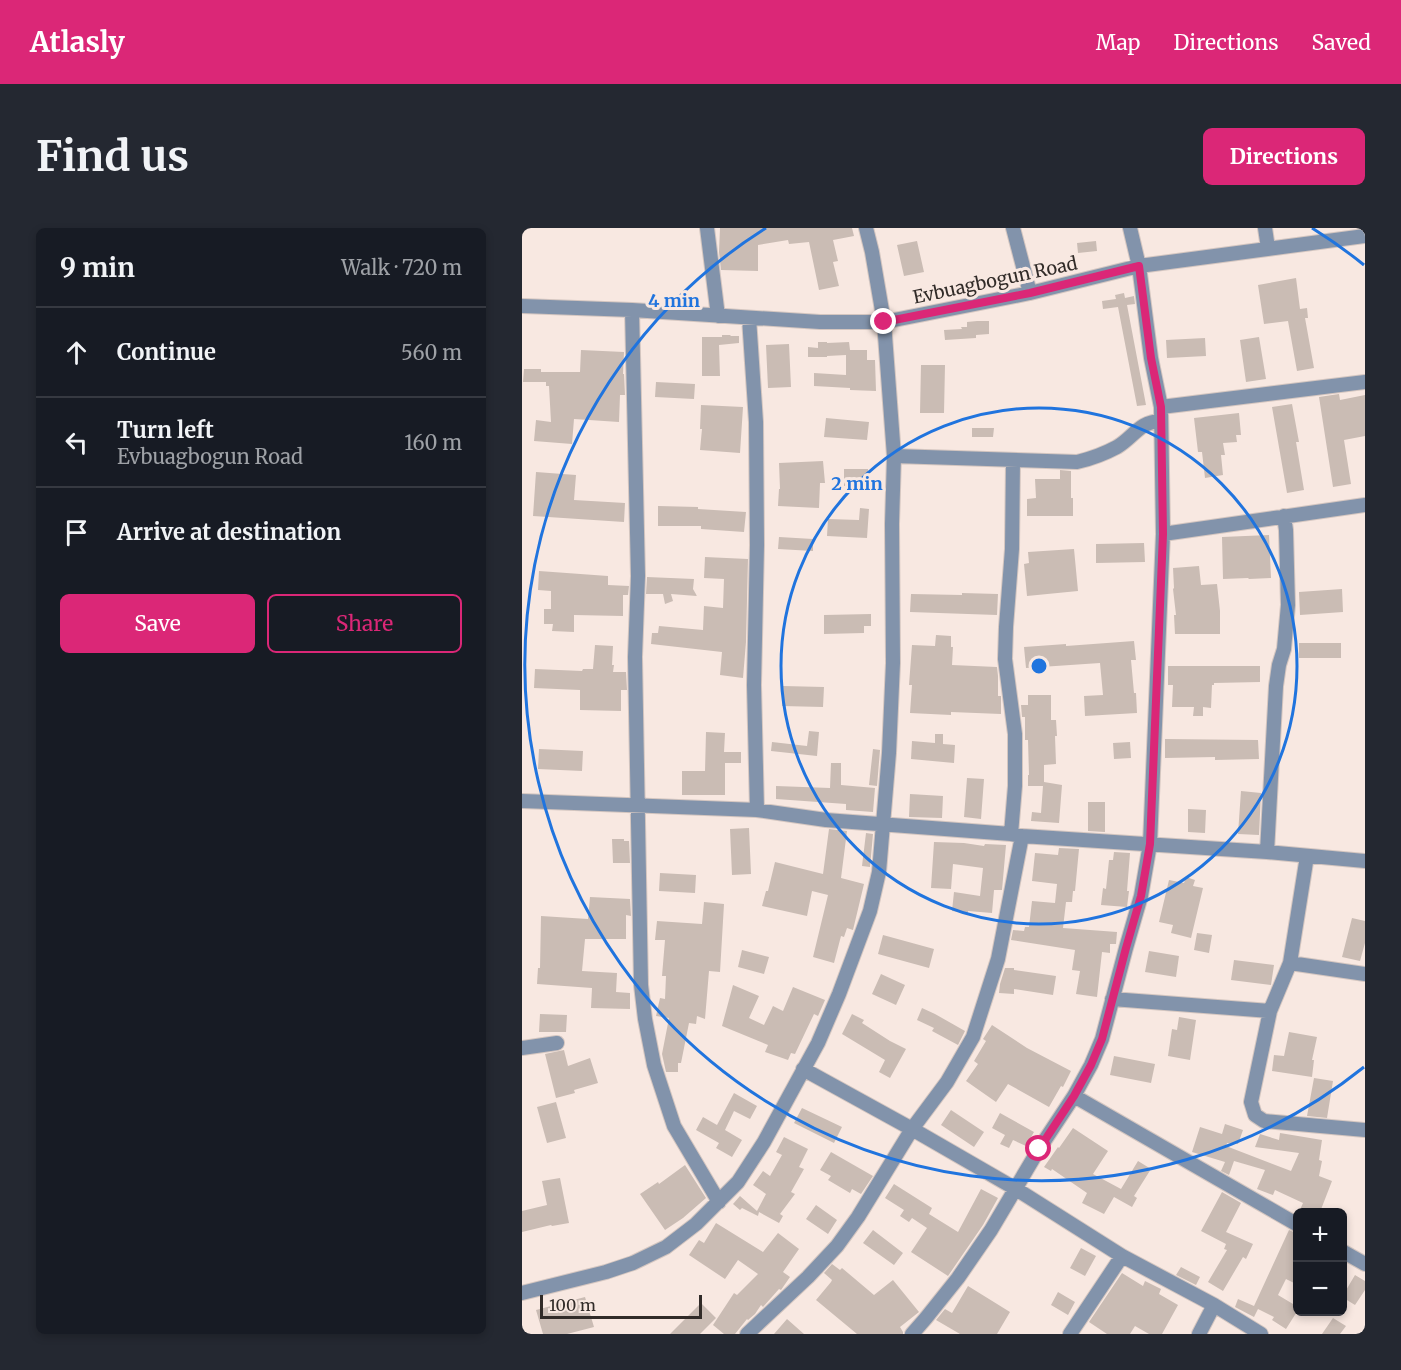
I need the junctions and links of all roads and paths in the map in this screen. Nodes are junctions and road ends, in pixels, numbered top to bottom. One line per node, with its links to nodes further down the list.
1 (707, 228): 12 (street)
2 (867, 228): 14 (street)
3 (1013, 228): 9 (street)
4 (1130, 228): 8 (street)
5 (1265, 228): 7 (street)
6 (1365, 236): 7 (street, Evbuagbogun Road)
7 (1268, 248): 8 (street, Evbuagbogun Road)
8 (1139, 266): 9 (street, Evbuagbogun Road); 16 (street)
9 (1030, 293): 14 (street, Evbuagbogun Road)
10 (522, 306): 11 (street, Evbuagbogun Road)
11 (632, 310): 12 (street, Evbuagbogun Road); 23 (street)
12 (718, 316): 13 (street, Evbuagbogun Road)
13 (749, 318): 14 (street, Evbuagbogun Road); 24 (street)
14 (884, 322): 17 (street)
15 (1365, 382): 16 (street)
16 (1160, 414): 18 (street); 21 (street)
17 (894, 456): 18 (street); 25 (street)
18 (1013, 460): 26 (street)
19 (1365, 505): 20 (street)
20 (1284, 516): 21 (street); 28 (street)
21 (1163, 534): 27 (street)
22 (522, 801): 23 (street)
23 (637, 806): 24 (street); 42 (street)
24 (757, 810): 25 (street)
25 (884, 824): 26 (street); 37 (street)
26 (1017, 835): 27 (street); 39 (street)
27 (1150, 844): 28 (street); 33 (street)
28 (1267, 852): 29 (street)
29 (1307, 856): 30 (street); 31 (street)
30 (1365, 861)
31 (1290, 963): 32 (street); 34 (street)
32 (1365, 974)
33 (1113, 999): 34 (street); 38 (street)
34 (1270, 1011): 40 (street)
35 (557, 1043): 36 (street)
36 (522, 1048)
37 (803, 1069): 39 (street); 42 (street)
38 (1074, 1096): 41 (street); 43 (street)
39 (912, 1129): 41 (street); 49 (street)
40 (1365, 1130)
41 (1016, 1189): 45 (street); 50 (street)
42 (719, 1202): 47 (street)
43 (1293, 1222)
44 (1347, 1254): 46 (street)
45 (1122, 1256): 48 (street); 51 (street)
46 (1365, 1264)
47 (522, 1293)
48 (1214, 1305): 52 (street); 53 (street)
49 (747, 1334)
50 (912, 1334)
51 (1070, 1334)
52 (1199, 1334)
53 (1261, 1334)

